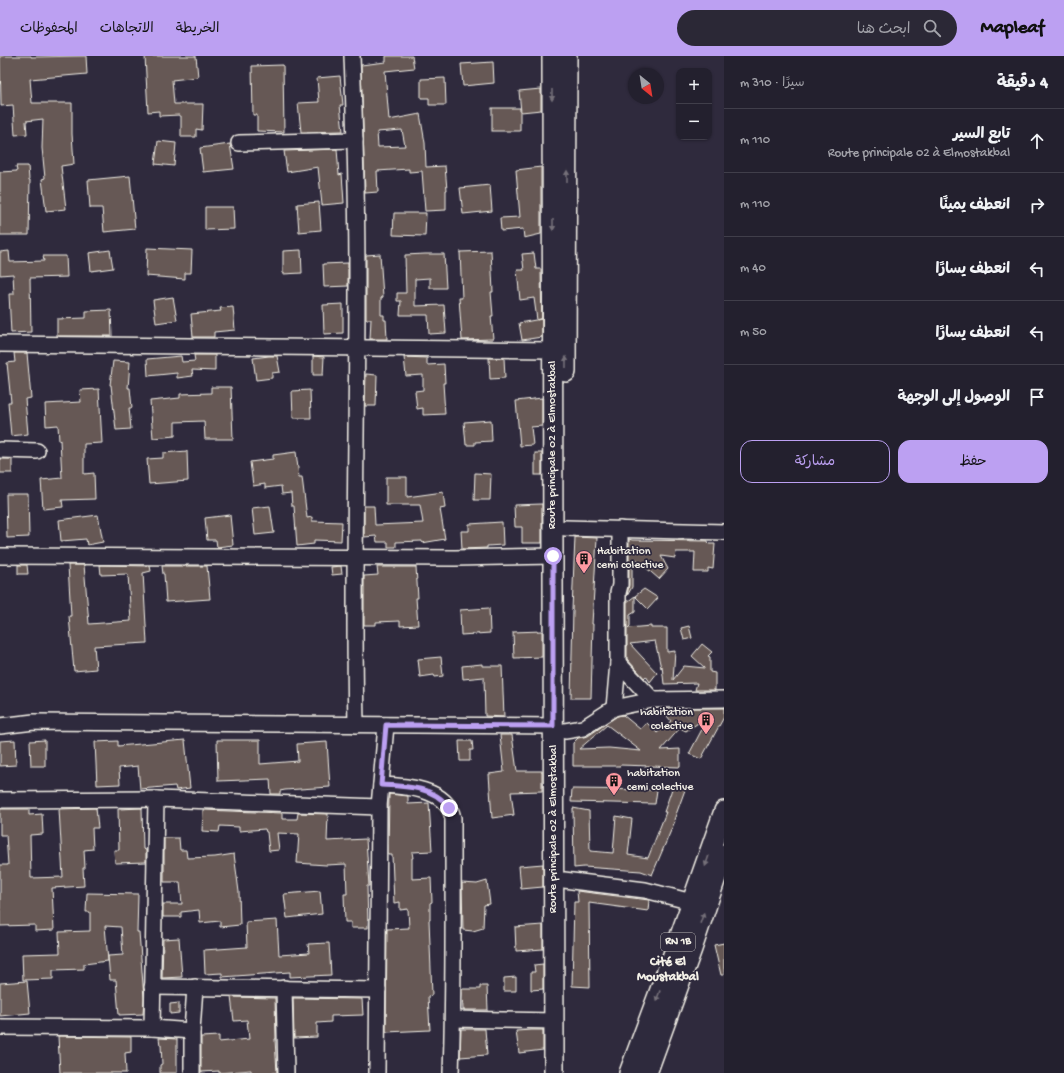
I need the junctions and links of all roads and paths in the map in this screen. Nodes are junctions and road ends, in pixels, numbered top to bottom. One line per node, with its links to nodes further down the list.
1 (352, 56): 4 (street)
2 (552, 56): 8 (main road, Route principale 02 à Elmostakbal, one-way to 8)
3 (567, 56): 11 (main road, Route principale 02 à Elmostakbal, one-way to 3)
4 (355, 140): 5 (street); 7 (street)
5 (239, 143)
6 (0, 344): 7 (street)
7 (356, 348): 8 (street); 16 (street)
8 (553, 350): 15 (main road, Route principale 02 à Elmostakbal)
9 (0, 450): 10 (street)
10 (37, 451)
11 (566, 528): 12 (street); 24 (main road, Route principale 02 à Elmostakbal)
12 (620, 529): 13 (street); 17 (street)
13 (724, 532)
14 (0, 556): 16 (street)
15 (553, 556): 16 (street); 24 (main road, Route principale 02 à Elmostakbal)
16 (354, 557): 21 (street)
17 (618, 662): 19 (street); 20 (street)
18 (724, 699): 19 (street)
19 (653, 700): 20 (street)
20 (614, 708): 24 (street)
21 (356, 725): 22 (street); 23 (street)
22 (386, 725): 24 (street); 25 (street)
23 (0, 726)
24 (559, 729): 31 (main road, Route principale 02 à Elmostakbal); 38 (main road, Route principale 02 à Elmostakbal)
25 (381, 785): 28 (street); 37 (street)
26 (156, 798): 27 (street); 28 (street); 33 (street)
27 (0, 800)
28 (380, 807): 36 (street)
29 (724, 811): 32 (main road, RN 1B, one-way to 32)
30 (724, 854): 49 (main road, one-way to 30)
31 (564, 880): 32 (street); 47 (main road, Route principale 02 à Elmostakbal)
32 (692, 902): 48 (main road, RN 1B, one-way to 48)
33 (152, 987): 34 (street); 40 (street)
34 (195, 987): 35 (street); 41 (street)
35 (284, 988): 36 (street); 43 (street)
36 (378, 990): 44 (street)
37 (452, 1019): 38 (street); 45 (street)
38 (555, 1021): 46 (main road, Route principale 02 à Elmostakbal)
39 (0, 1027): 40 (street)
40 (152, 1028): 41 (street)
41 (192, 1031): 42 (street)
42 (192, 1073)
43 (286, 1073)
44 (377, 1073)
45 (450, 1073)
46 (554, 1073)
47 (564, 1073)
48 (629, 1073)
49 (647, 1073)

